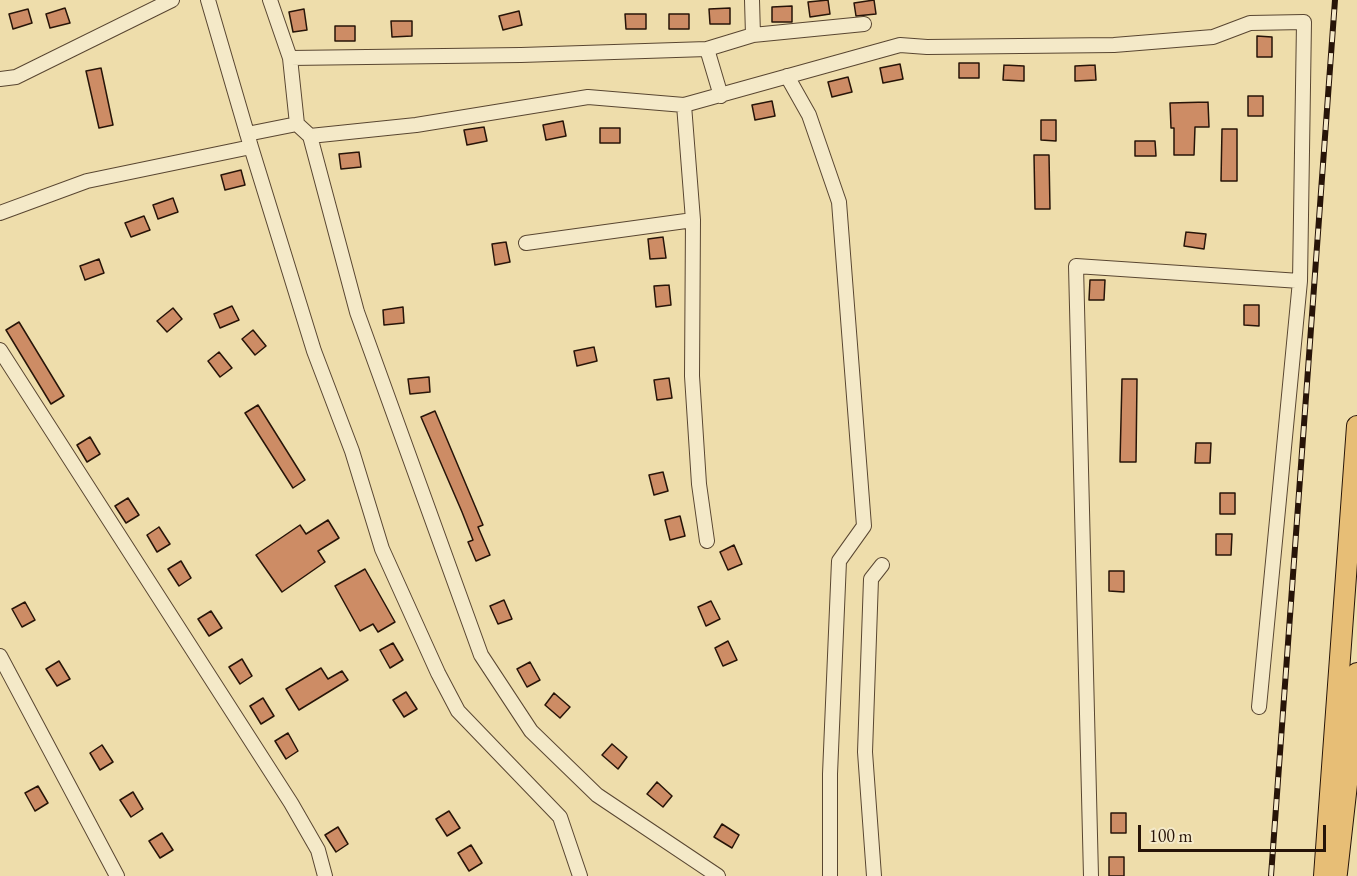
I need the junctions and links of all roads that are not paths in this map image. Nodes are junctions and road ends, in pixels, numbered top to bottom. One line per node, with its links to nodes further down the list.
1 (171, 0): 10 (street)
2 (208, 0): 15 (street)
3 (270, 0): 8 (street)
4 (752, 0): 6 (street)
5 (864, 24): 6 (street)
6 (753, 35): 7 (street)
7 (707, 48): 8 (street); 11 (street)
8 (290, 58): 13 (street)
9 (787, 76): 11 (street); 19 (street); 31 (street)
10 (0, 79)
11 (721, 96): 12 (street)
12 (684, 105): 14 (street); 17 (street)
13 (297, 124): 14 (street); 15 (street)
14 (310, 136): 30 (street)
15 (249, 141): 16 (street); 29 (street)
16 (0, 213)
17 (693, 220): 18 (street); 22 (street)
18 (526, 243)
19 (1299, 281): 26 (street); 33 (street)
20 (0, 350): 28 (street)
21 (1357, 426): 34 (highway)
22 (707, 541)
23 (882, 566): 32 (street)
24 (0, 656): 27 (street)
25 (1357, 673): 35 (highway)
26 (1259, 707)
27 (117, 876)
28 (325, 876)
29 (580, 876)
30 (718, 876)
31 (830, 876)
32 (874, 876)
33 (1091, 876)
34 (1324, 876)
35 (1337, 876)

